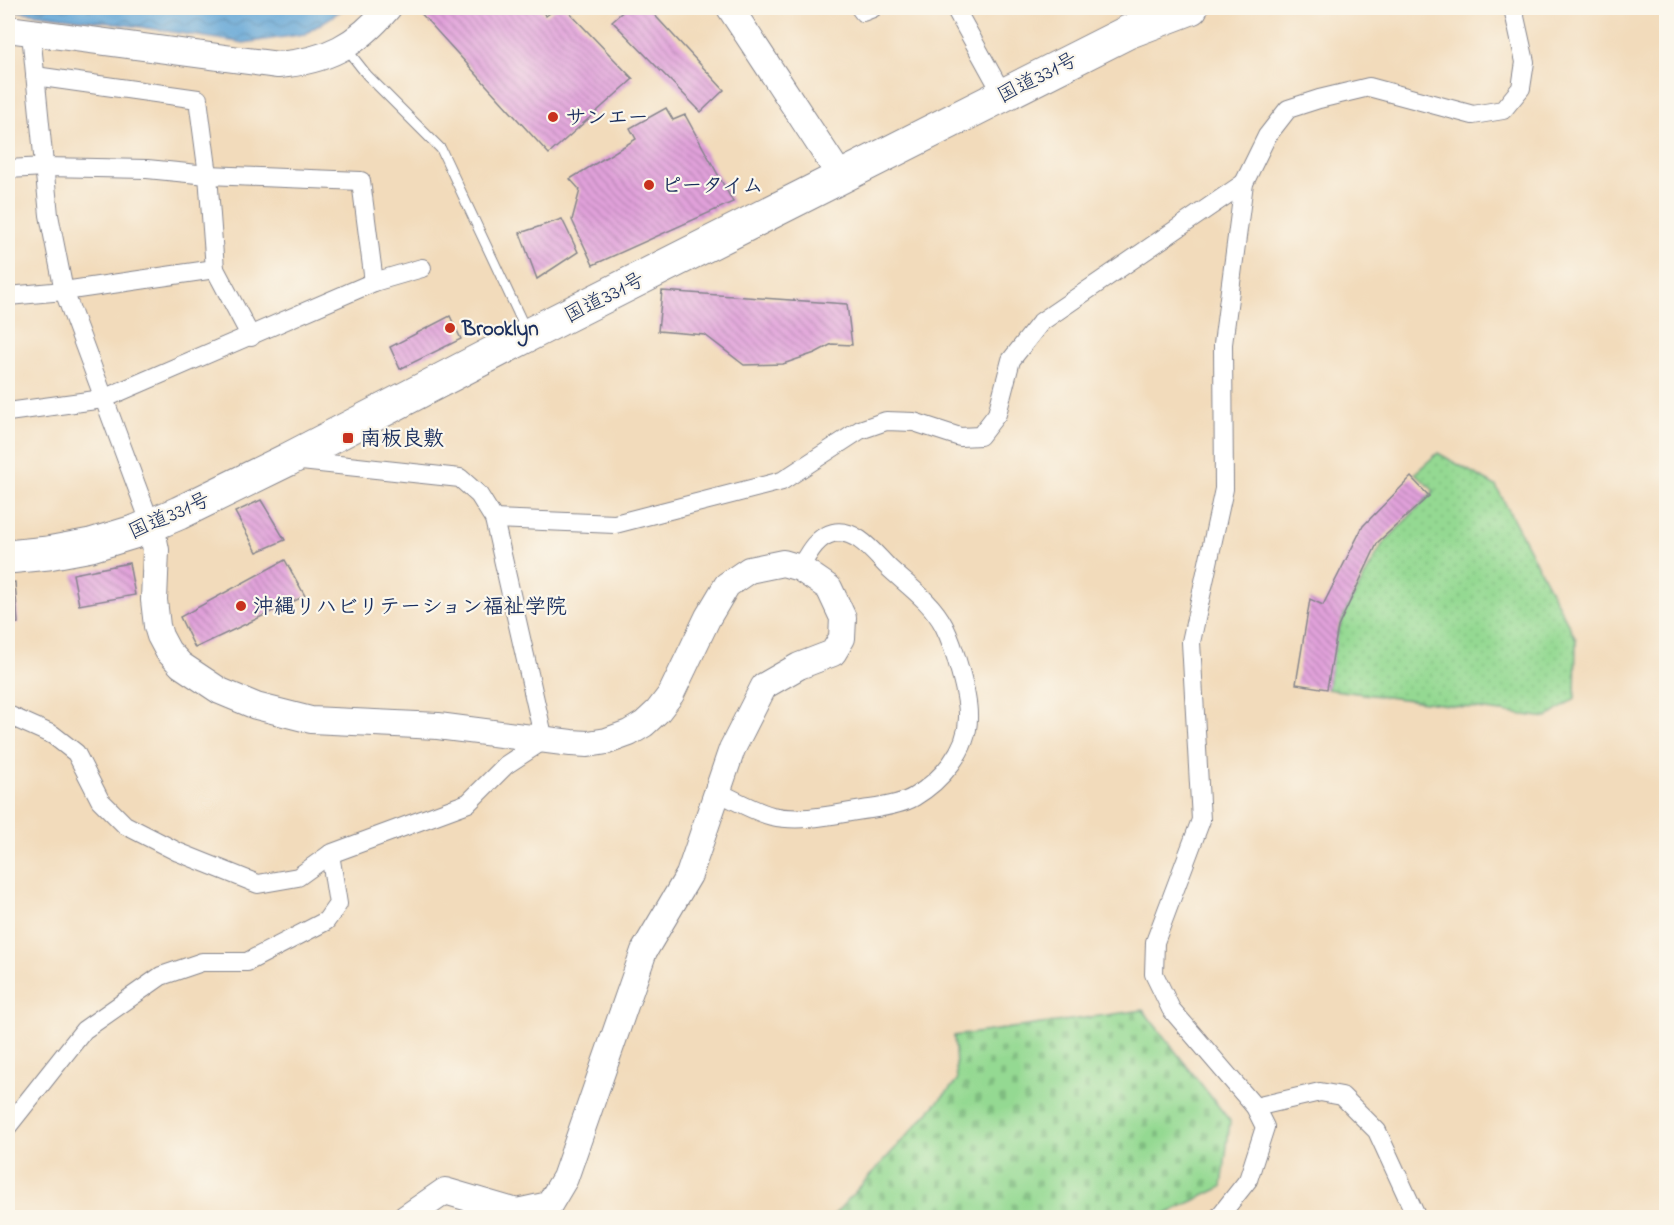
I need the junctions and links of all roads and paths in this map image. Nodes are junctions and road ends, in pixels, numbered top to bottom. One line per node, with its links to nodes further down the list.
1 (388, 8): 9 (street)
2 (730, 8): 15 (street)
3 (860, 8): 4 (street)
4 (873, 8)
5 (955, 8): 11 (street)
6 (1191, 8): 11 (highway, 国道331号)
7 (1513, 8): 16 (street)
8 (19, 31): 9 (street); 10 (street)
9 (345, 47): 22 (lane)
10 (35, 76): 12 (street); 14 (street)
11 (1003, 95): 15 (highway, 国道331号)
12 (45, 167): 13 (street); 14 (street); 20 (street)
13 (8, 170)
14 (208, 175): 18 (street); 19 (street)
15 (841, 177): 22 (highway, 国道331号)
16 (1244, 183): 27 (street); 35 (street)
17 (422, 268): 19 (street)
18 (215, 269): 20 (street); 23 (street)
19 (375, 282): 23 (street)
20 (64, 291): 21 (street); 24 (street)
21 (8, 296)
22 (528, 335): 26 (highway, 国道331号)
23 (251, 337): 24 (street)
24 (103, 399): 25 (street); 28 (street)
25 (8, 412)
26 (287, 460): 27 (street); 28 (highway, 国道331号)
27 (494, 519): 32 (street)
28 (152, 525): 29 (highway, 国道331号); 32 (street)
29 (8, 557)
30 (800, 568): 32 (street); 33 (street); 33 (street)
31 (8, 715): 34 (street)
32 (544, 740): 34 (street)
33 (718, 792): 37 (street)
34 (330, 854): 36 (street)
35 (1255, 1107): 38 (street); 39 (street)
36 (8, 1126)
37 (406, 1218)
38 (1218, 1218)
39 (1417, 1218)

